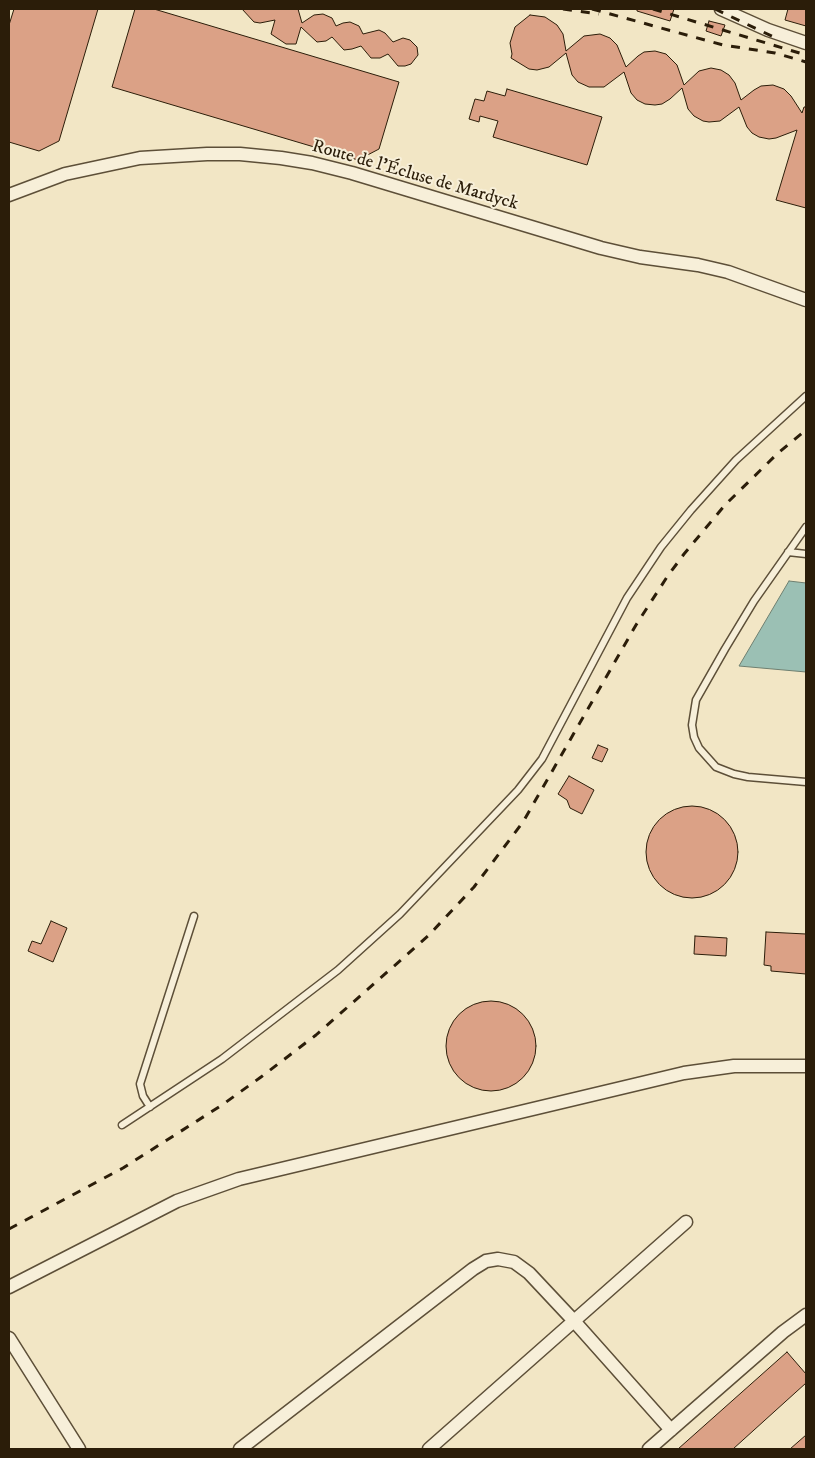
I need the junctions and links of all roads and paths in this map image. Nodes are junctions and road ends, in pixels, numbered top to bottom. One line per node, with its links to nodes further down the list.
1 (721, 9): 2 (street)
2 (806, 43)
3 (9, 195): 4 (street, Route de l'Écluse de Mardyck)
4 (806, 300)
5 (806, 396): 12 (lane)
6 (806, 527): 7 (lane)
7 (788, 552): 8 (lane); 9 (lane)
8 (806, 554)
9 (806, 782)
10 (194, 916): 12 (lane)
11 (806, 1066): 15 (street)
12 (150, 1107): 13 (lane)
13 (122, 1125)
14 (686, 1222): 17 (street)
15 (9, 1287)
16 (803, 1318): 19 (street)
17 (574, 1321): 19 (street); 21 (street); 22 (street)
18 (9, 1338): 20 (street)
19 (671, 1430): 23 (street)
20 (79, 1449)
21 (240, 1449)
22 (428, 1449)
23 (649, 1449)

